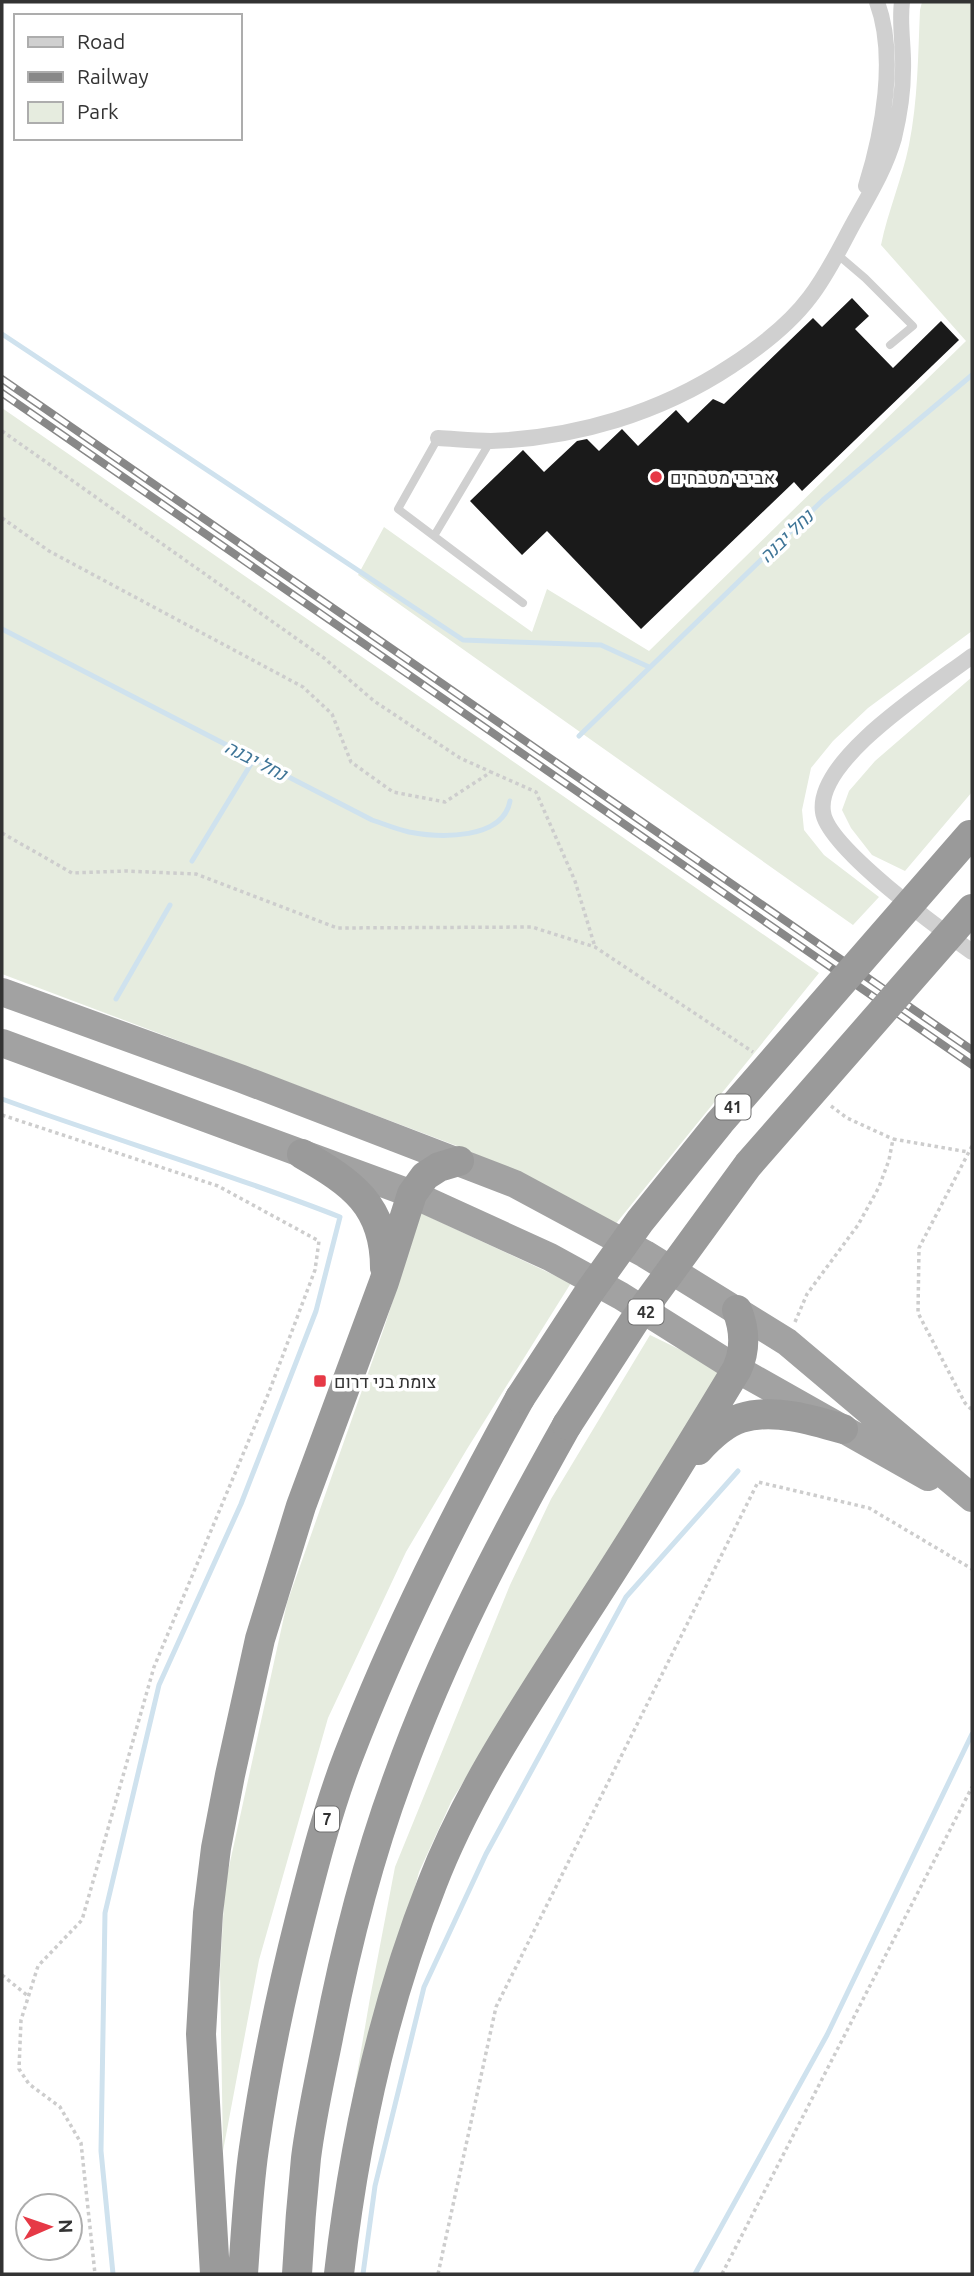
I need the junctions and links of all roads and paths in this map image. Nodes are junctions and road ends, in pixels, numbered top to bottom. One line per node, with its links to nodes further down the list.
1 (877, 2): 3 (street)
2 (902, 2): 3 (street)
3 (858, 215): 4 (street)
4 (838, 255): 5 (lane); 8 (street)
5 (890, 345)
6 (2, 431): 13 (path)
7 (438, 438): 8 (street); 10 (lane)
8 (491, 441): 10 (lane)
9 (2, 518): 13 (path)
10 (434, 536): 11 (lane)
11 (523, 603)
12 (972, 656): 18 (street)
13 (491, 772): 17 (path)
14 (2, 833): 17 (path)
15 (971, 834): 34 (highway, 41, bridge)
16 (972, 909): 46 (highway, bridge)
17 (596, 947): 21 (path)
18 (972, 952)
19 (2, 992): 28 (highway, 42)
20 (2, 1043): 27 (highway, 42)
21 (756, 1054)
22 (824, 1102): 24 (path)
23 (2, 1115): 42 (path)
24 (893, 1139): 26 (path); 32 (path)
25 (972, 1146): 26 (path)
26 (968, 1152): 35 (path)
27 (303, 1154): 29 (highway, 42); 30 (highway)
28 (459, 1161): 29 (highway); 31 (highway, 42)
29 (412, 1194): 30 (highway); 33 (highway, 42)
30 (384, 1282): 44 (highway)
31 (737, 1310): 32 (highway, 42); 33 (highway)
32 (787, 1342): 38 (highway, 42)
33 (737, 1369): 36 (highway, 42); 37 (highway)
34 (520, 1398): 45 (highway, 7)
35 (972, 1410)
36 (844, 1429): 37 (highway); 38 (highway, 42)
37 (673, 1476): 47 (highway)
38 (972, 1500)
39 (972, 1569): 48 (path)
40 (972, 1787): 49 (path)
41 (2, 1975): 42 (path)
42 (28, 1996): 43 (path)
43 (95, 2274)
44 (215, 2274)
45 (243, 2274)
46 (297, 2274)
47 (339, 2274)
48 (439, 2274)
49 (722, 2274)

